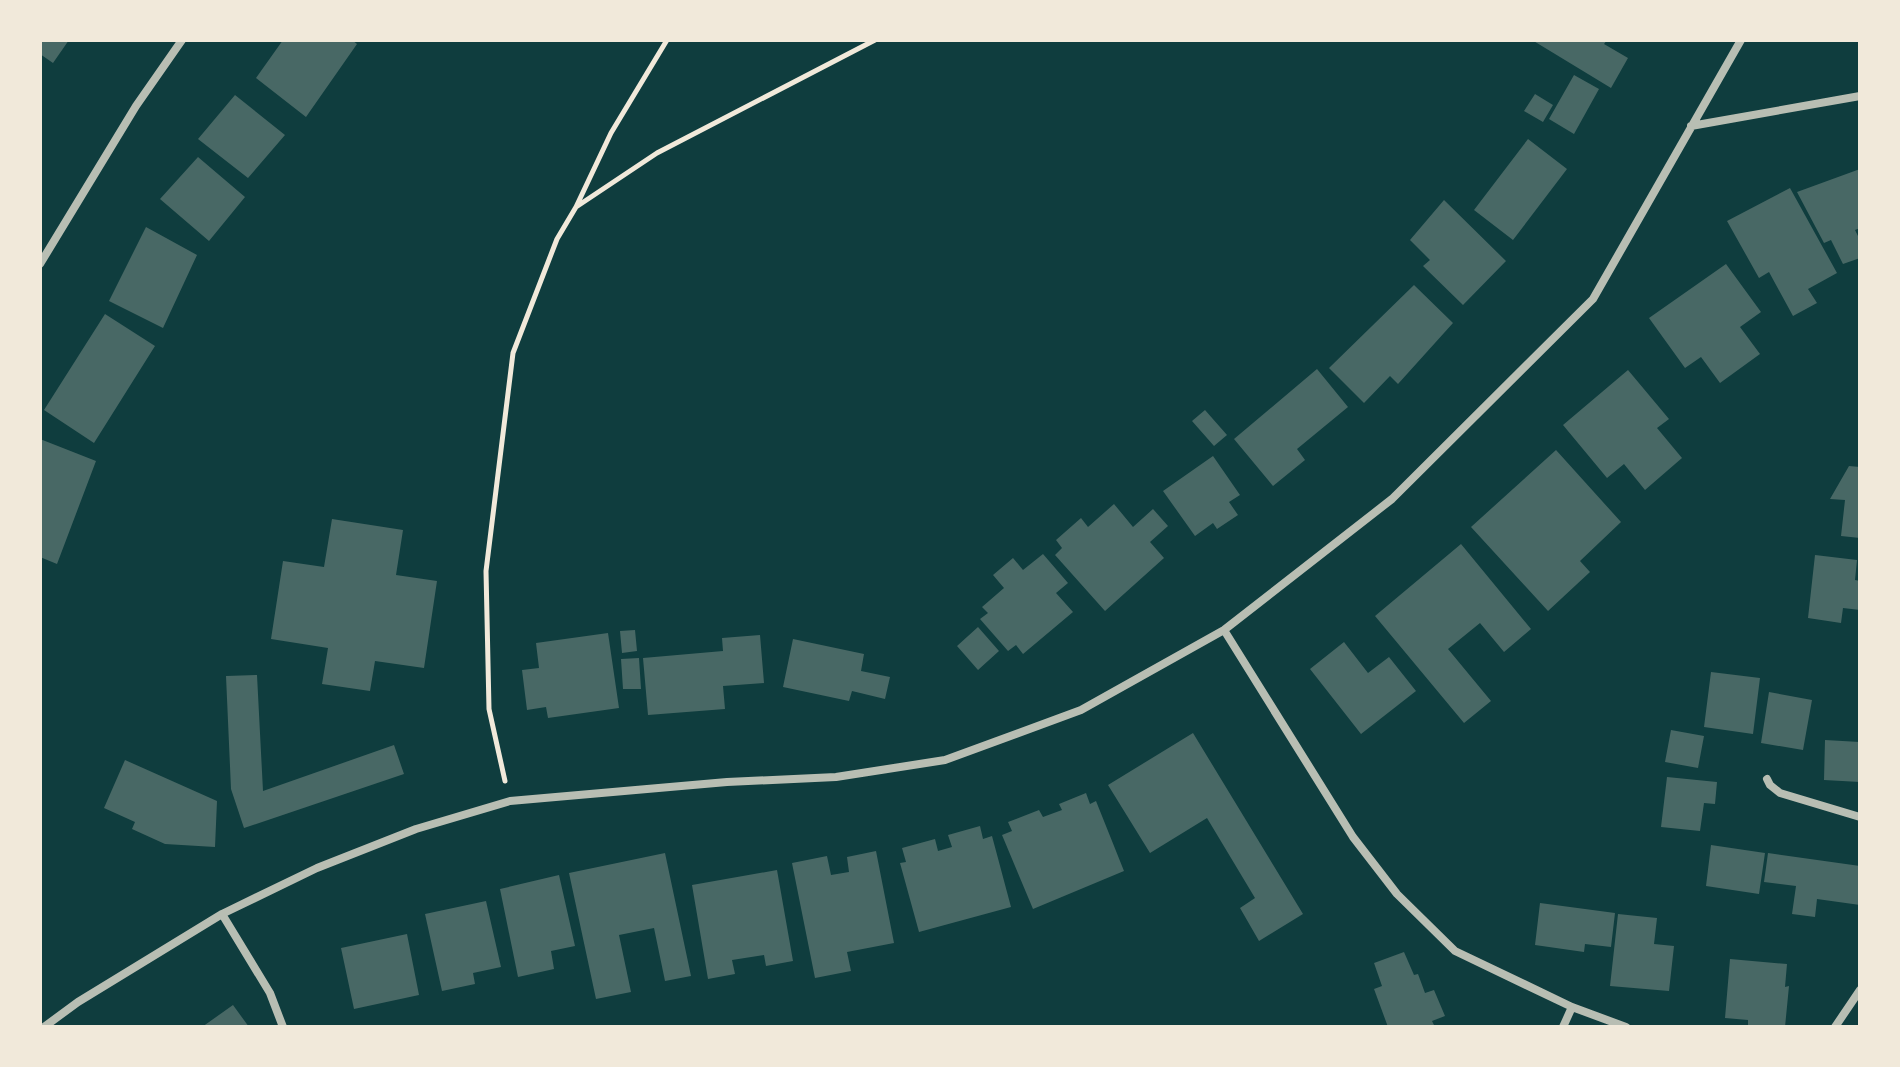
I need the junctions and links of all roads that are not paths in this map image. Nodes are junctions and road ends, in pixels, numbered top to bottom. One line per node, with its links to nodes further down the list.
1 (182, 40): 5 (street)
2 (1741, 40): 4 (street)
3 (1860, 96): 4 (street)
4 (1691, 126): 6 (street)
5 (40, 264)
6 (1224, 630): 9 (street); 11 (street)
7 (1767, 779): 8 (street)
8 (1860, 817)
9 (222, 914): 12 (street); 13 (street)
10 (1860, 990): 16 (street)
11 (1572, 1007): 14 (street); 15 (street)
12 (44, 1027)
13 (283, 1027)
14 (1563, 1027)
15 (1626, 1027)
16 (1835, 1027)

